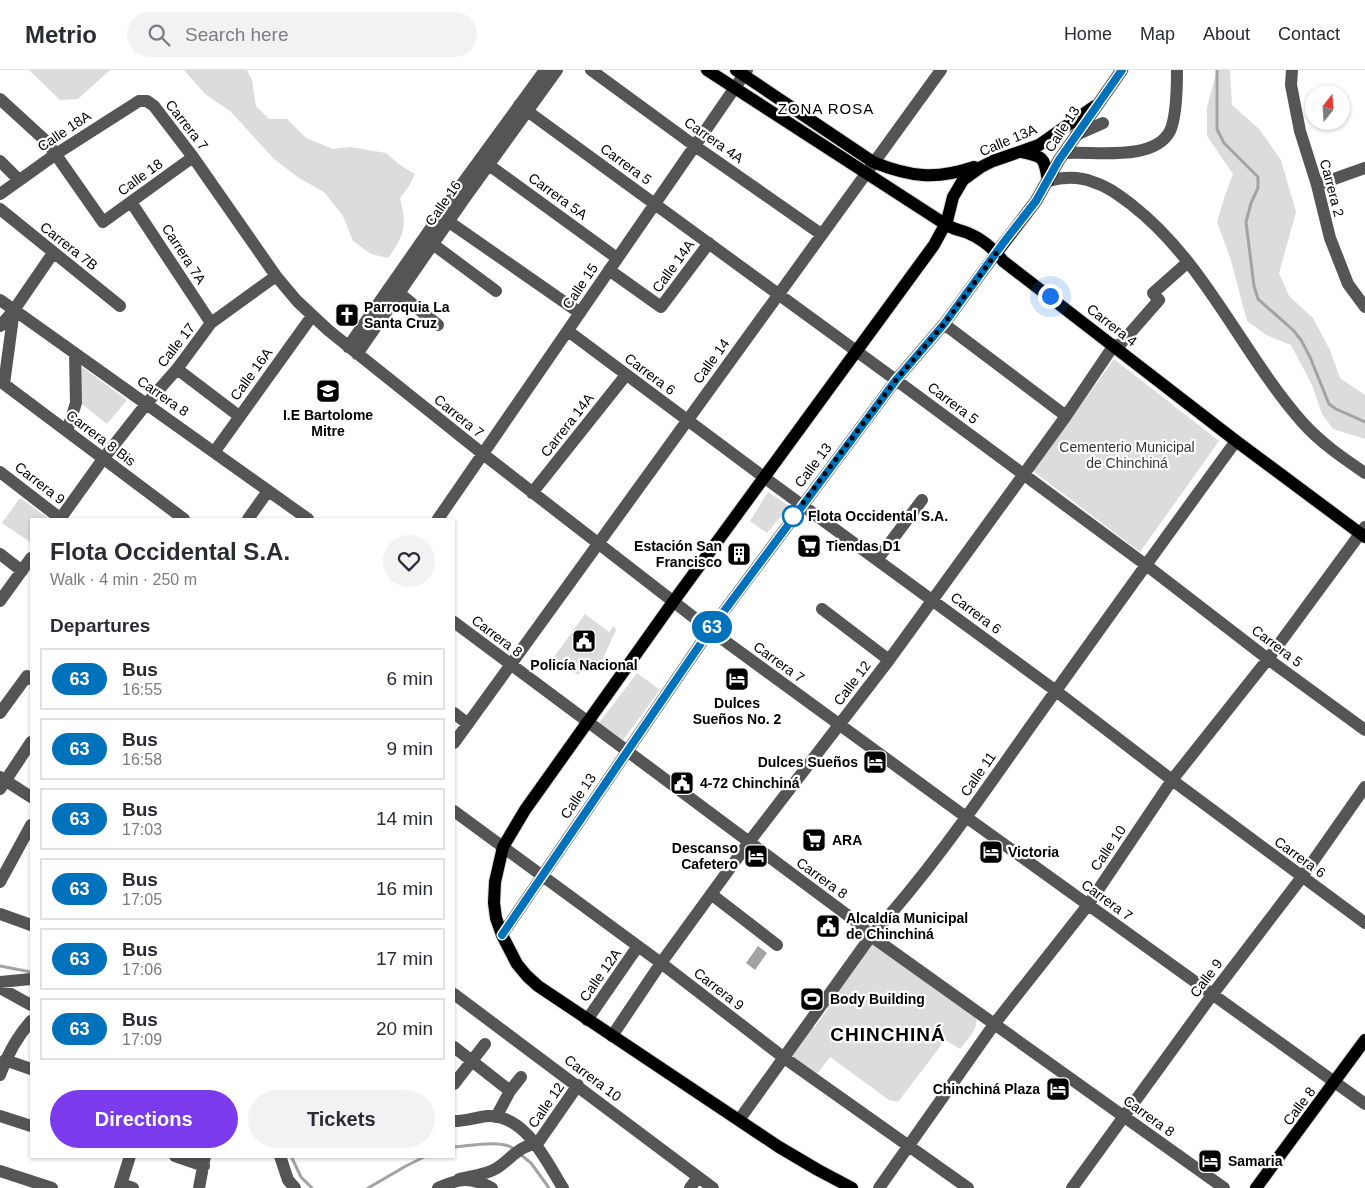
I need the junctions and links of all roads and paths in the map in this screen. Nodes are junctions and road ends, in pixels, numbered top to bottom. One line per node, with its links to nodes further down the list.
1 (545, 70): 14 (street, Calle 16)
2 (557, 70): 14 (street, Calle 16)
3 (591, 70): 17 (street, Carrera 4A)
4 (707, 70): 10 (main road, Carrera 4)
5 (941, 70): 25 (street, Calle 14)
6 (1122, 70): 13 (main road, Calle 13)
7 (1178, 70): 19 (street)
8 (1292, 70): 30 (street, Carrera 2)
9 (742, 72): 10 (street, Calle 15); 25 (main road)
10 (734, 89): 17 (street, Calle 15); 27 (main road, Carrera 4)
11 (0, 99): 20 (street)
12 (147, 101): 20 (street, Calle 18A); 21 (street, Carrera 7)
13 (1095, 106): 16 (main road, Calle 13); 18 (main road, Calle 13A)
14 (523, 108): 24 (street, Calle 16); 33 (street, Carrera 5)
15 (1103, 123): 16 (street)
16 (1076, 135): 19 (main road, Calle 13)
17 (695, 146): 33 (street, Calle 15); 37 (street, Carrera 4A)
18 (1021, 152): 23 (main road, Calle 13A); 29 (main road)
19 (1066, 152): 29 (main road, Calle 13)
20 (56, 154): 28 (street, Calle 18A); 32 (street, Calle 18)
21 (193, 157): 32 (street, Calle 18); 45 (street, Carrera 7)
22 (0, 161): 28 (street)
23 (993, 161): 25 (main road); 36 (main road, Calle 13A)
24 (484, 162): 35 (street, Calle 16); 42 (street, Carrera 5A)
25 (873, 162): 27 (street, Calle 14)
26 (1365, 168): 30 (street)
27 (865, 173): 36 (main road, Carrera 4); 37 (street, Calle 14)
28 (20, 180): 31 (street, Calle 18A)
29 (1048, 181): 40 (main road, Calle 13); 43 (street)
30 (1317, 185): 51 (street, Carrera 2)
31 (0, 194)
32 (131, 202): 55 (street, Carrera 7A)
33 (655, 204): 39 (street, Carrera 5); 42 (street, Calle 15)
34 (0, 209): 41 (street, Carrera 7B)
35 (444, 219): 38 (street, Calle 16); 53 (street)
36 (945, 224): 40 (main road, Carrera 4); 62 (main road, Calle 13A)
37 (821, 234): 48 (street, Calle 14)
38 (429, 241): 46 (street); 47 (street, Calle 16); 61 (street, Calle 16)
39 (709, 243): 44 (street, Calle 14A); 48 (street, Carrera 5)
40 (997, 252): 56 (street, Calle 13); 60 (main road, Carrera 4)
41 (53, 253): 50 (street, Carrera 7B); 52 (street)
42 (617, 258): 44 (street, Calle 15)
43 (1187, 262): 60 (street, Calle 12); 78 (street)
44 (610, 270): 53 (street, Calle 15)
45 (276, 276): 54 (street, Carrera 7); 55 (street, Calle 17)
46 (496, 291)
47 (399, 293): 58 (street); 61 (street, Calle 16)
48 (778, 294): 62 (street, Carrera 5); 71 (street, Calle 14)
49 (0, 300): 52 (street, Carrera 8)
50 (120, 306)
51 (1365, 307)
52 (14, 310): 57 (street); 63 (street, Carrera 8); 67 (street)
53 (580, 313): 59 (street, Calle 15)
54 (312, 316): 61 (street, Carrera 7); 69 (street, Calle 16A)
55 (211, 323): 64 (street, Calle 17)
56 (944, 324): 66 (street, Calle 13); 70 (street)
57 (0, 326)
58 (438, 326)
59 (568, 331): 65 (street, Carrera 6); 75 (street, Calle 15)
60 (1116, 347): 70 (street, Calle 12); 73 (main road, Carrera 4)
61 (353, 350): 75 (street, Carrera 7)
62 (857, 352): 66 (street, Carrera 5); 80 (main road, Calle 13A)
63 (75, 354): 68 (street, Carrera 8); 72 (street)
64 (177, 369): 68 (street, Calle 17); 69 (street)
65 (626, 375): 71 (street, Carrera 6); 82 (street, Carrera 14A)
66 (896, 380): 79 (street, Carrera 5); 84 (street, Calle 13)
67 (2, 382): 72 (street, Carrera 8 Bis)
68 (147, 403): 74 (street, Carrera 8); 76 (street, Calle 17)
69 (239, 416): 74 (street, Calle 16A)
70 (1066, 416): 79 (street, Calle 12)
71 (687, 420): 80 (street, Carrera 6); 92 (street, Calle 14)
72 (67, 431): 76 (street, Carrera 8 Bis)
73 (1236, 441): 91 (main road, Carrera 4); 96 (street, Calle 11)
74 (215, 451): 81 (street, Carrera 8)
75 (482, 454): 82 (street, Carrera 7); 90 (street, Calle 15)
76 (103, 459): 86 (street, Calle 17); 87 (street, Carrera 8 Bis)
77 (0, 472): 85 (street, Carrera 9)
78 (1365, 473)
79 (1023, 475): 96 (street, Carrera 5); 98 (street, Calle 12)
80 (765, 478): 84 (street, Carrera 6); 100 (main road, Calle 13A)
81 (268, 491): 88 (street); 89 (street, Carrera 8)
82 (532, 493): 92 (street, Carrera 7)
83 (922, 500): 95 (street)
84 (802, 505): 95 (street, Carrera 6); 103 (street, Calle 13)
85 (60, 518)
86 (62, 518)
87 (183, 518)
88 (249, 518)
89 (307, 518)
90 (439, 518)
91 (1364, 532): 104 (street, Calle 10)
92 (598, 544): 100 (street, Carrera 7); 106 (street, Calle 14)
93 (0, 554): 97 (street)
94 (30, 559): 97 (street)
95 (877, 560): 98 (street, Carrera 6)
96 (1146, 565): 104 (street, Carrera 5); 108 (street, Calle 11)
97 (22, 571): 99 (street)
98 (933, 600): 105 (street, Calle 12); 108 (street, Carrera 6)
99 (0, 601)
100 (674, 602): 103 (street, Carrera 7); 111 (main road, Calle 13A)
101 (822, 609): 105 (street)
102 (455, 623): 106 (street, Carrera 8)
103 (710, 630): 113 (street, Carrera 7); 117 (street, Calle 13)
104 (1268, 659): 114 (street, Carrera 5); 118 (street, Calle 10)
105 (889, 660): 113 (street, Calle 12)
106 (511, 665): 111 (street, Carrera 8); 112 (street, Calle 14)
107 (29, 678): 109 (street)
108 (1056, 691): 118 (street, Carrera 6); 123 (street, Calle 11)
109 (0, 713)
110 (455, 714): 112 (street)
111 (588, 722): 117 (street, Carrera 8); 126 (main road, Calle 13A)
112 (468, 724): 115 (street, Calle 14)
113 (840, 725): 123 (street, Carrera 7); 125 (street, Calle 12)
114 (1365, 730)
115 (455, 742)
116 (30, 743): 119 (street)
117 (626, 752): 125 (street, Carrera 8); 127 (street, Calle 13)
118 (1172, 780): 128 (street, Carrera 6); 131 (street, Calle 10)
119 (2, 782): 121 (street)
120 (1365, 787): 128 (street, Calle 9)
121 (30, 796)
122 (455, 812): 126 (street, Carrera 9)
123 (966, 817): 131 (street, Carrera 7); 136 (street, Calle 11)
124 (30, 827): 129 (street)
125 (749, 842): 130 (street, Calle 12); 136 (street, Carrera 8)
126 (503, 847): 127 (street, Carrera 9); 135 (main road, Calle 13A)
127 (542, 875): 135 (street, Calle 13); 138 (street, Carrera 9)
128 (1302, 877): 133 (street, Carrera 6); 143 (street, Calle 9)
129 (0, 882)
130 (712, 894): 137 (street); 139 (street, Calle 12)
131 (1088, 905): 143 (street, Carrera 7); 149 (street, Calle 10)
132 (0, 914): 134 (street)
133 (1363, 918)
134 (30, 921)
135 (502, 935): 147 (main road, Calle 13A)
136 (871, 936): 149 (street, Carrera 8); 154 (street, Calle 11)
137 (777, 945)
138 (638, 946): 139 (street, Carrera 9); 147 (street, Calle 12A)
139 (661, 963): 150 (street, Calle 12); 154 (street, Carrera 9)
140 (28, 979): 141 (street); 144 (street)
141 (0, 982)
142 (0, 988): 144 (street)
143 (1212, 995): 160 (street, Carrera 7); 167 (street, Calle 9)
144 (19, 999): 146 (street)
145 (456, 999): 162 (street, Carrera 10)
146 (30, 1004)
147 (587, 1020): 150 (main road, Calle 13A)
148 (30, 1021): 155 (street)
149 (995, 1023): 167 (street, Carrera 8); 172 (street, Calle 10)
150 (612, 1036): 168 (main road, Calle 13A)
151 (1365, 1040): 160 (main road, Calle 8)
152 (485, 1044): 156 (street)
153 (455, 1048): 156 (street)
154 (783, 1057): 168 (street, Calle 11); 172 (street, Carrera 9)
155 (5, 1060): 157 (street); 158 (street)
156 (472, 1061): 161 (street); 163 (street)
157 (30, 1069)
158 (0, 1075)
159 (521, 1077): 163 (street)
160 (1335, 1082): 164 (street, Carrera 7); 194 (main road, Calle 8)
161 (455, 1083)
162 (578, 1085): 171 (street, Calle 12); 178 (street, Carrera 10)
163 (510, 1091): 166 (street)
164 (1365, 1104)
165 (0, 1116): 170 (street)
166 (496, 1117): 169 (street); 171 (street)
167 (1125, 1117): 192 (street, Calle 9); 193 (street, Carrera 8)
168 (738, 1120): 189 (main road, Calle 13A)
169 (455, 1121)
170 (30, 1126)
171 (532, 1144): 179 (street, Calle 12); 186 (street)
172 (908, 1146): 190 (street, Calle 10); 191 (street, Carrera 9)
173 (127, 1158): 180 (street)
174 (187, 1158): 176 (street)
175 (281, 1158): 183 (street)
176 (204, 1161): 182 (street)
177 (0, 1171): 181 (street)
178 (698, 1177): 187 (street); 188 (street, Carrera 10)
179 (459, 1179): 184 (street, Calle 12); 185 (street)
180 (125, 1187)
181 (52, 1188)
182 (199, 1188)
183 (295, 1188)
184 (438, 1188)
185 (492, 1188)
186 (563, 1188)
187 (690, 1188)
188 (713, 1188)
189 (852, 1188)
190 (878, 1188)
191 (968, 1188)
192 (1072, 1188)
193 (1224, 1188)
194 (1256, 1188)

